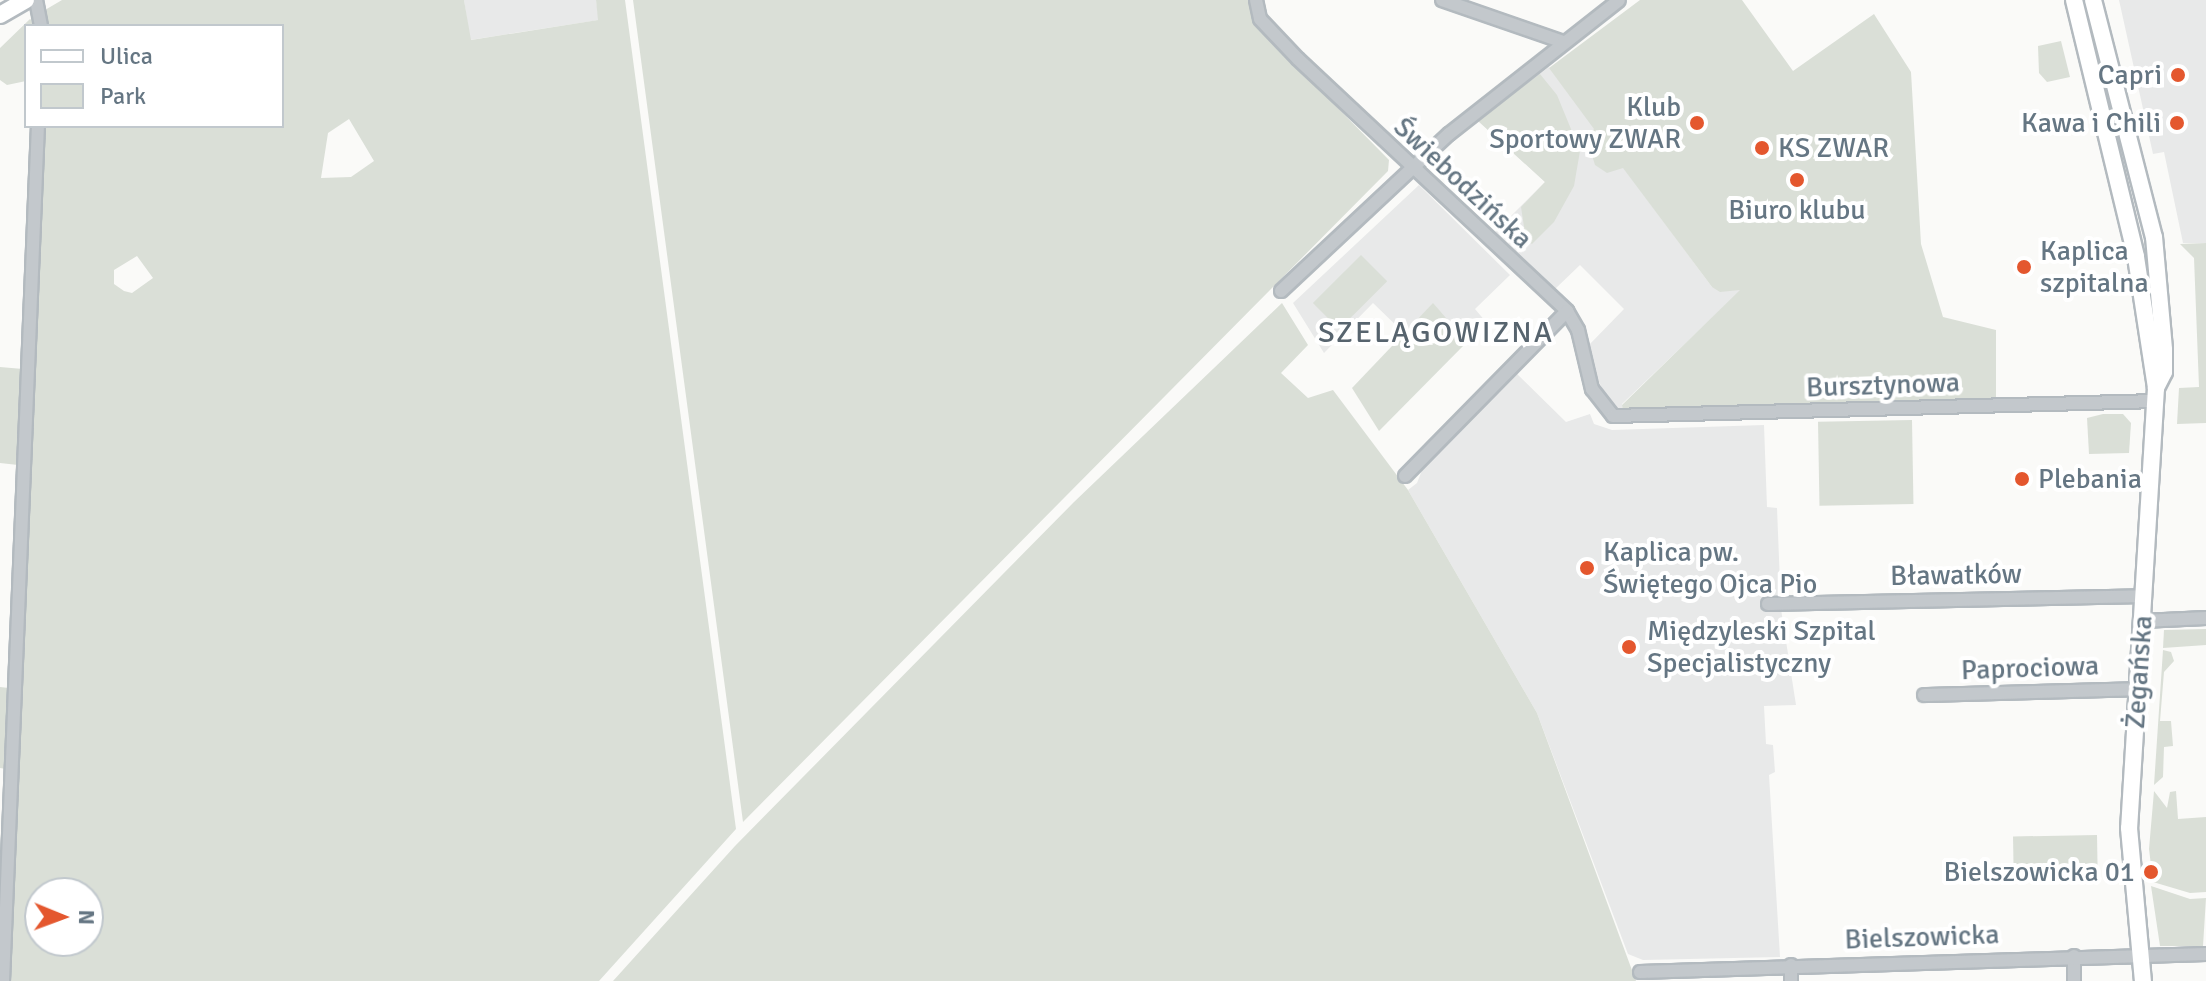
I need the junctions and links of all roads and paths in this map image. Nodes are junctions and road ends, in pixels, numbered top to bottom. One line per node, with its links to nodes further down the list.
1 (26, 0): 8 (street)
2 (36, 0): 9 (street)
3 (1256, 0): 12 (street, Świebodzińska)
4 (1442, 0): 10 (street)
5 (1619, 0): 10 (street)
6 (2074, 0): 15 (street, Żegańska)
7 (2093, 0): 15 (street, Żegańska)
8 (0, 15)
9 (41, 24)
10 (1563, 42): 12 (street)
11 (38, 128): 29 (street)
12 (1410, 168): 13 (street); 14 (street, Świebodzińska)
13 (1281, 291)
14 (1567, 311): 16 (street, Świebodzińska); 17 (street)
15 (2156, 395): 16 (street, Bursztynowa); 18 (street, Żegańska)
16 (1613, 416)
17 (1405, 476)
18 (2144, 596): 19 (street, Bławatków); 21 (street, Żegańska)
19 (1768, 604)
20 (2206, 618): 21 (street)
21 (2142, 621): 22 (street, Żegańska)
22 (2137, 689): 23 (street, Paprociowa); 25 (street, Żegańska)
23 (1924, 695)
24 (2206, 954): 25 (street, Bielszowicka)
25 (2139, 955): 26 (street, Bielszowicka); 32 (street, Żegańska)
26 (2074, 956): 27 (street, Bielszowicka); 31 (street)
27 (1791, 965): 28 (street, Bielszowicka); 30 (street)
28 (1640, 972)
29 (3, 981)
30 (1791, 981)
31 (2074, 981)
32 (2143, 981)

